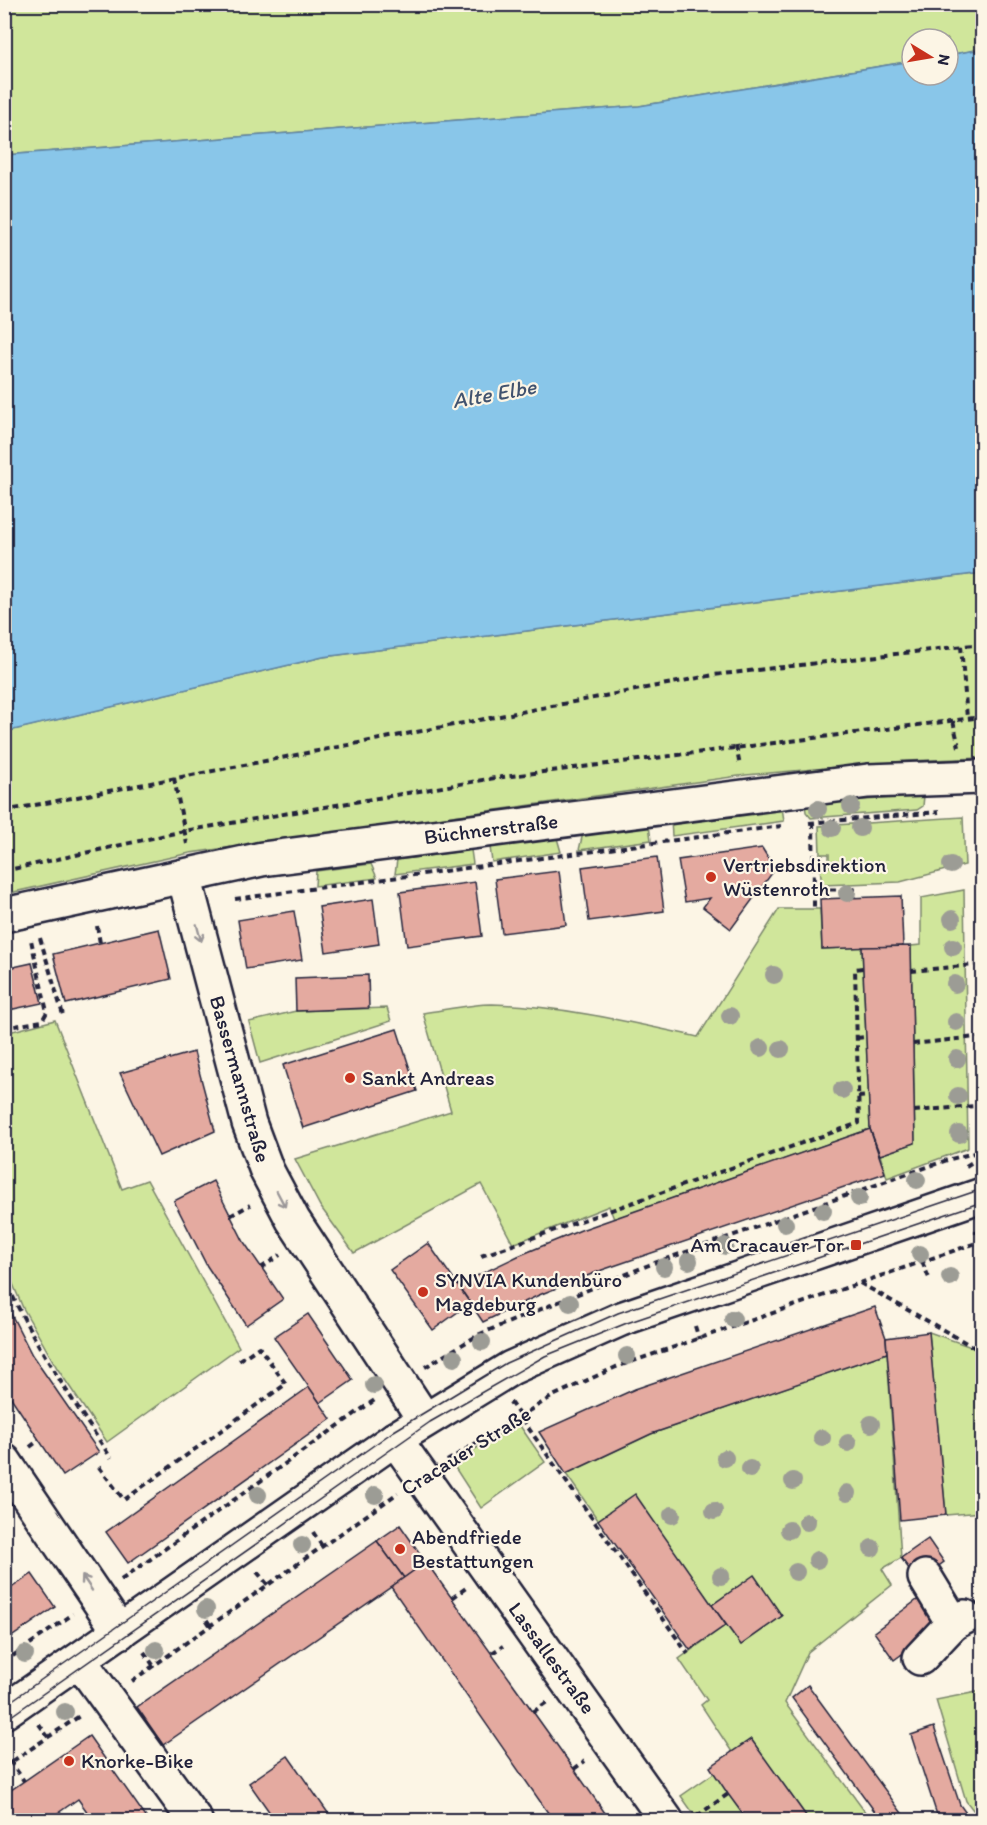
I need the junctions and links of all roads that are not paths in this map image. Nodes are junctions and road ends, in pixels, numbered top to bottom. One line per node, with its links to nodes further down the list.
1 (982, 777): 2 (street, Büchnerstraße)
2 (188, 890): 3 (street, Büchnerstraße); 5 (street, Bassermannstraße, one-way to 5)
3 (21, 911)
4 (982, 1195): 5 (street)
5 (424, 1419): 6 (street)
6 (395, 1439): 9 (street); 13 (street, Lassallestraße)
7 (4, 1461): 9 (street, one-way to 7)
8 (925, 1577): 10 (street)
9 (132, 1642): 11 (street)
10 (920, 1658)
11 (79, 1660): 12 (street); 14 (street)
12 (4, 1712)
13 (679, 1820)
14 (195, 1821)

